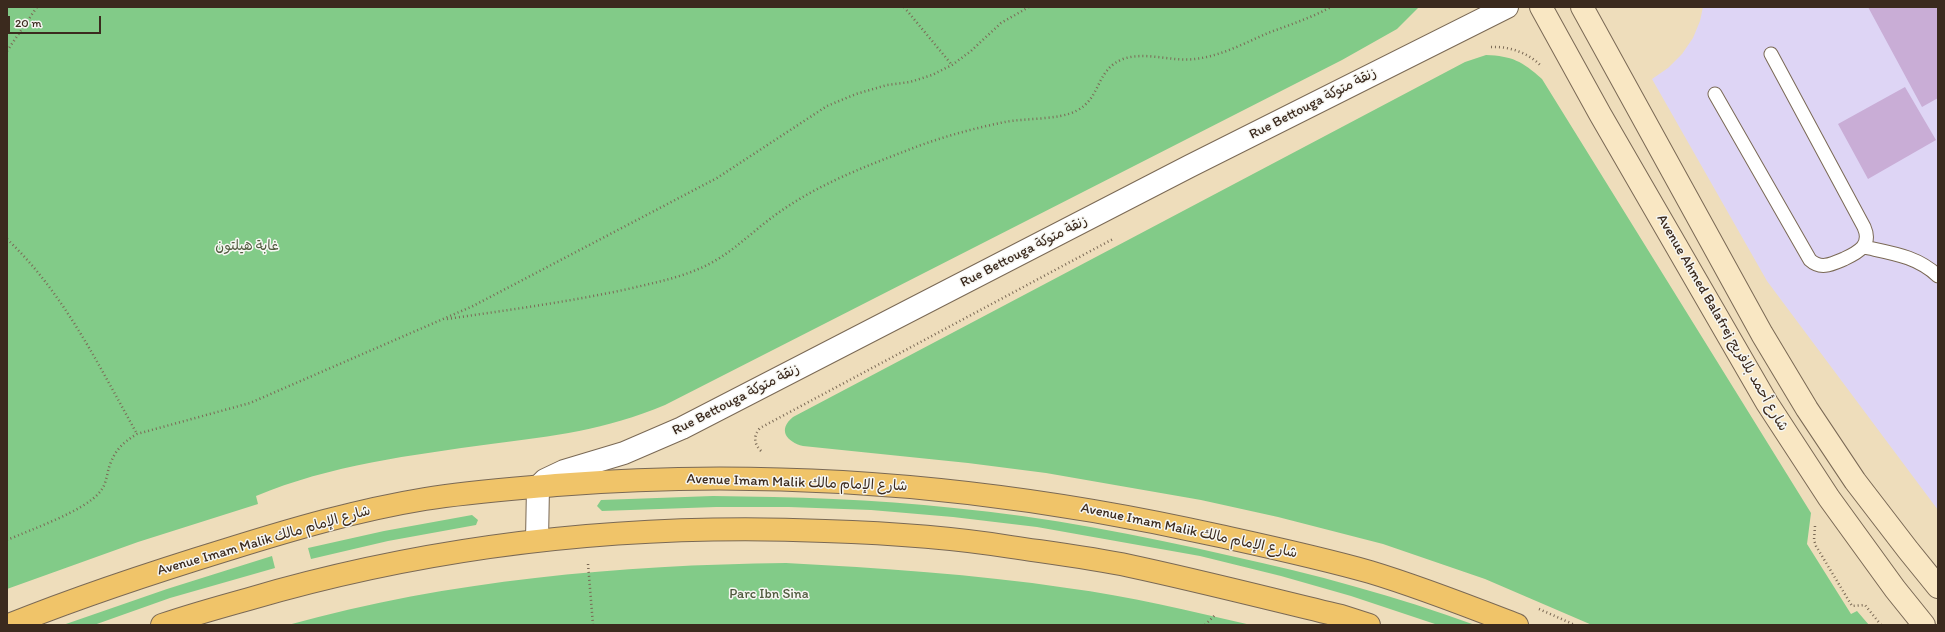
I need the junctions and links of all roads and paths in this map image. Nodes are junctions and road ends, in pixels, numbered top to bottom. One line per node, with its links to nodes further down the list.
1 (37, 7): 9 (path)
2 (904, 7): 11 (path)
3 (1028, 7): 11 (path)
4 (1331, 7): 18 (path)
5 (1507, 7): 21 (street, Rue Bettouga زنقة متوكة)
6 (1541, 7): 35 (main road, Avenue Ahmed Balafrej شارع أحمد بلافريج)
7 (1582, 7): 26 (main road, Avenue Ahmed Balafrej شارع أحمد بلافريج)
8 (1487, 47): 12 (path)
9 (7, 51)
10 (1771, 54): 16 (lane)
11 (952, 65): 18 (path)
12 (1543, 68)
13 (1715, 94): 16 (lane)
14 (1117, 237): 20 (path)
15 (7, 239): 19 (path)
16 (1864, 247): 17 (lane)
17 (1938, 276)
18 (443, 320): 19 (path)
19 (137, 434): 24 (path)
20 (768, 454)
21 (538, 486): 25 (street); 28 (main road, Avenue Imam Malik شارع الإمام مالك); 32 (main road, Avenue Imam Malik شارع الإمام مالك)
22 (1815, 525): 34 (path)
23 (586, 536): 25 (main road); 30 (path); 31 (main road)
24 (7, 540)
25 (537, 540): 29 (main road)
26 (1938, 587)
27 (1535, 607): 33 (path)
28 (9, 625)
29 (162, 625)
30 (593, 625)
31 (1369, 625)
32 (1517, 625)
33 (1575, 625)
34 (1881, 625)
35 (1924, 625)

